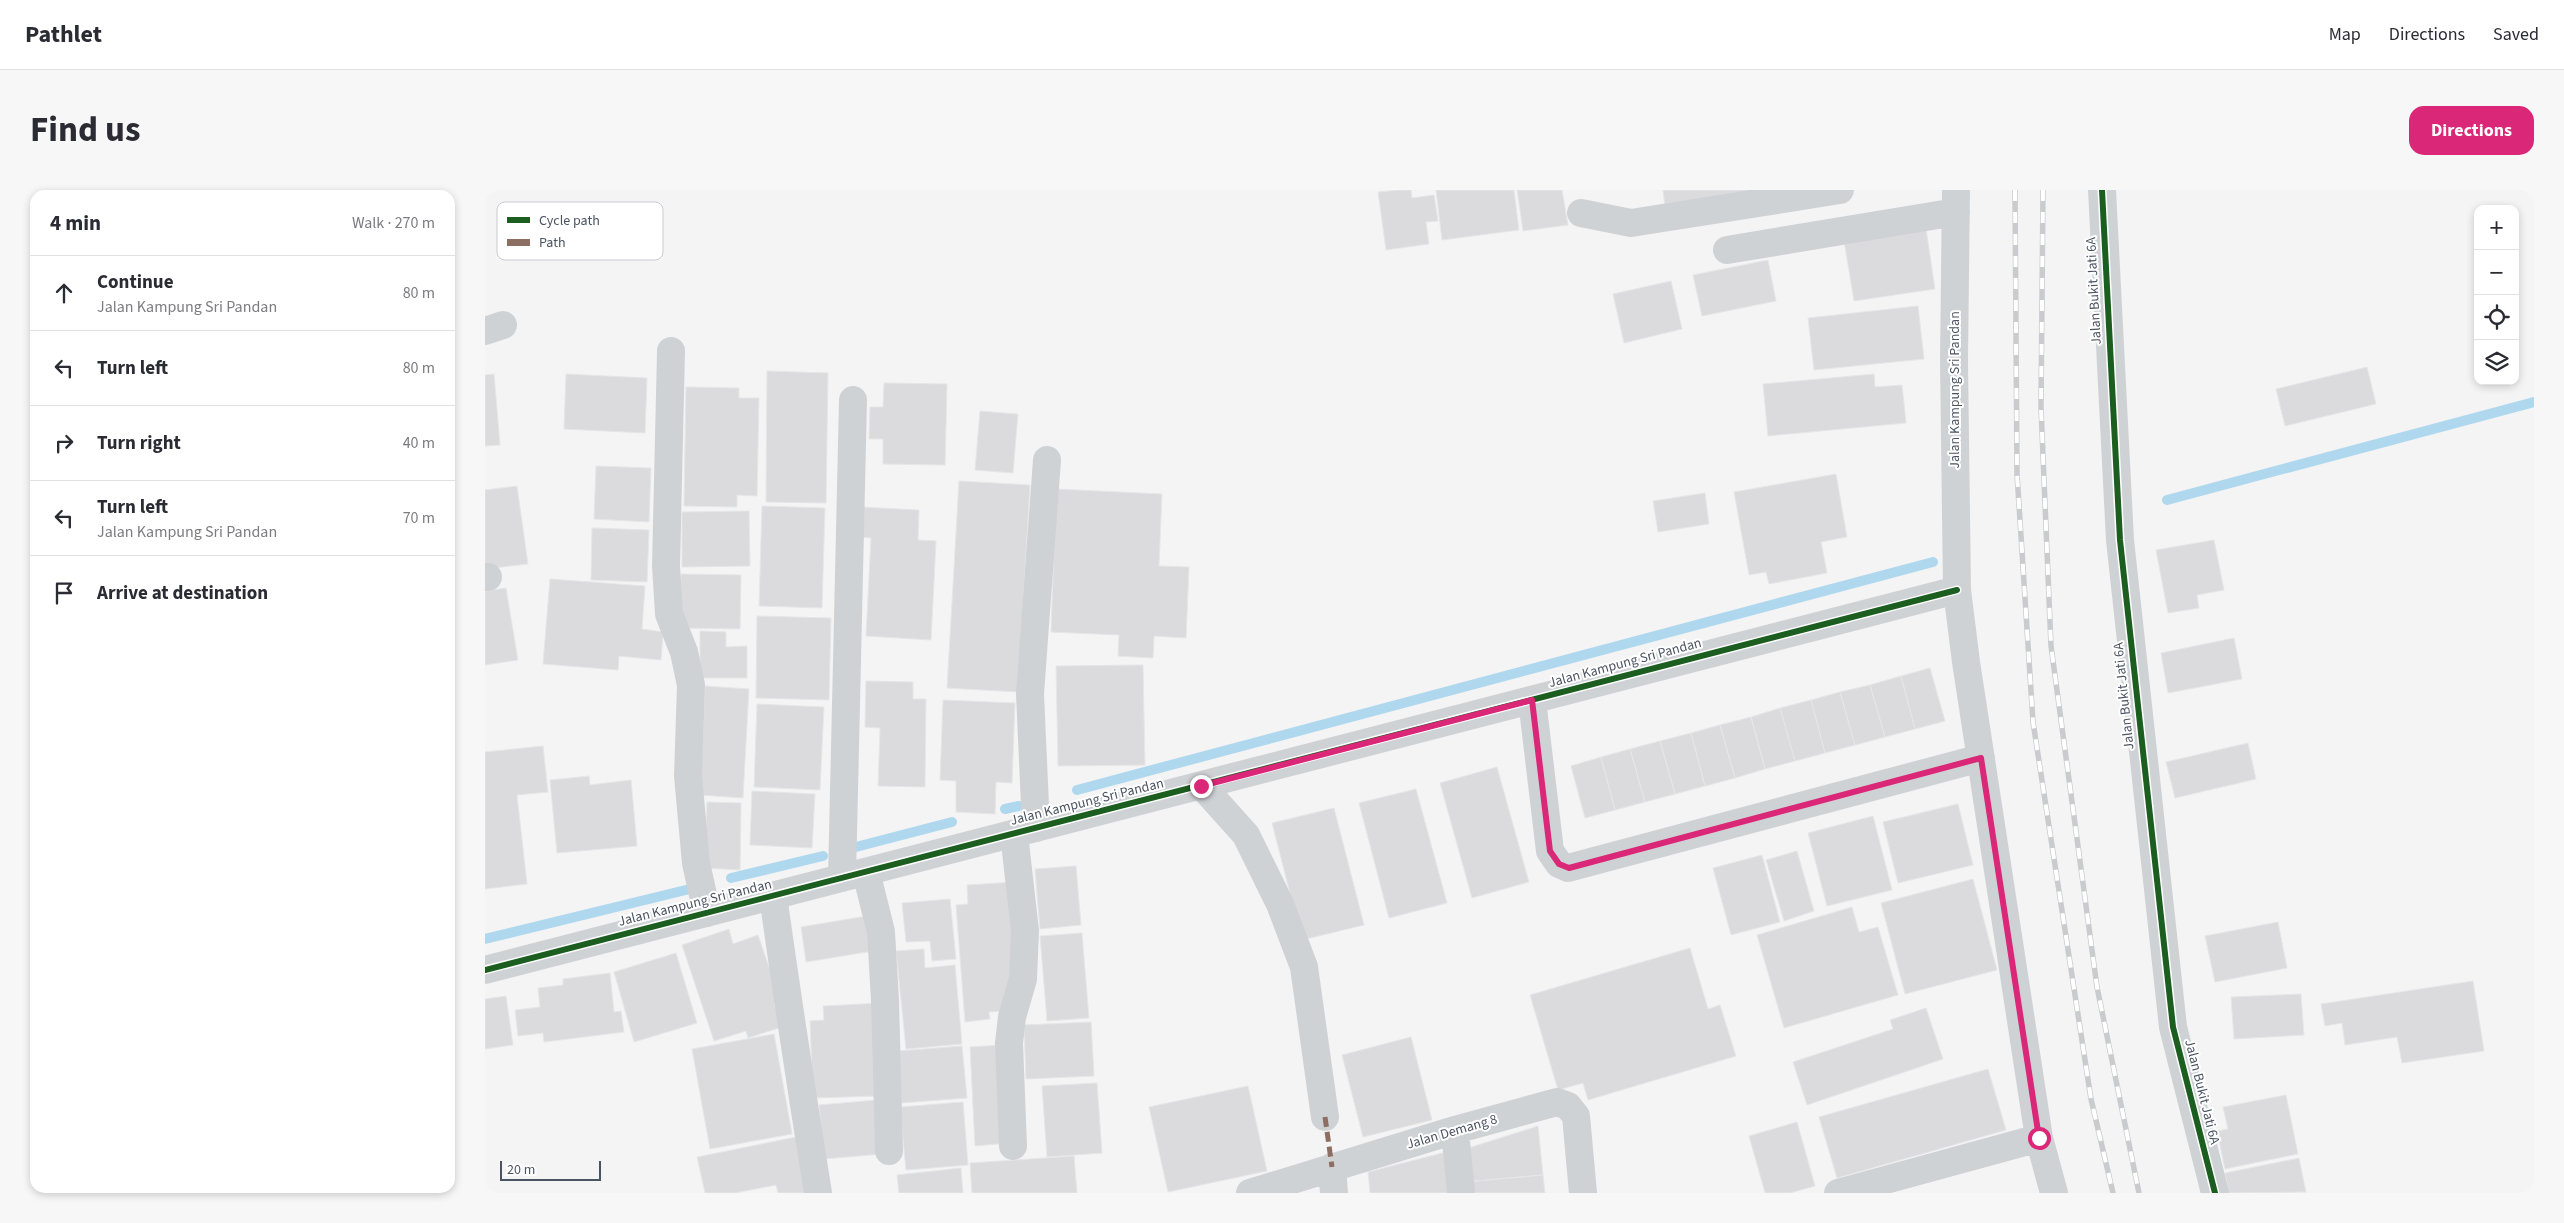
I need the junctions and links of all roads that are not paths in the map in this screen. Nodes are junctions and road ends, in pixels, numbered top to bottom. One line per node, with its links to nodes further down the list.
1 (1840, 190): 4 (street)
2 (2102, 190): 30 (street, Jalan Bukit Jati 6A)
3 (1956, 201): 5 (street); 9 (street, Jalan Kampung Sri Pandan)
4 (1581, 213)
5 (1727, 250)
6 (671, 351): 16 (street)
7 (853, 400): 14 (street)
8 (1047, 460): 13 (street)
9 (1957, 590): 10 (street, Jalan Kampung Sri Pandan); 11 (street, Jalan Kampung Sri Pandan)
10 (1532, 700): 11 (street); 12 (street, Jalan Kampung Sri Pandan)
11 (1981, 758): 20 (street, Jalan Kampung Sri Pandan)
12 (1201, 786): 13 (street, Jalan Kampung Sri Pandan); 18 (street)
13 (1025, 831): 14 (street, Jalan Kampung Sri Pandan); 21 (street)
14 (854, 875): 15 (street, Jalan Kampung Sri Pandan); 22 (street)
15 (773, 896): 16 (street, Jalan Kampung Sri Pandan); 24 (street)
16 (707, 913): 17 (street, Jalan Kampung Sri Pandan)
17 (485, 970)
18 (1325, 1117)
19 (1455, 1130): 23 (street, Jalan Demang 8); 26 (street); 27 (street, Jalan Demang 8)
20 (2039, 1138): 28 (street); 29 (street, Jalan Kampung Sri Pandan)
21 (1013, 1146)
22 (889, 1151)
23 (1333, 1180): 25 (street, Jalan Demang 8)
24 (818, 1193)
25 (1250, 1193)
26 (1461, 1193)
27 (1583, 1193)
28 (1838, 1193)
29 (2054, 1193)
30 (2215, 1193)

